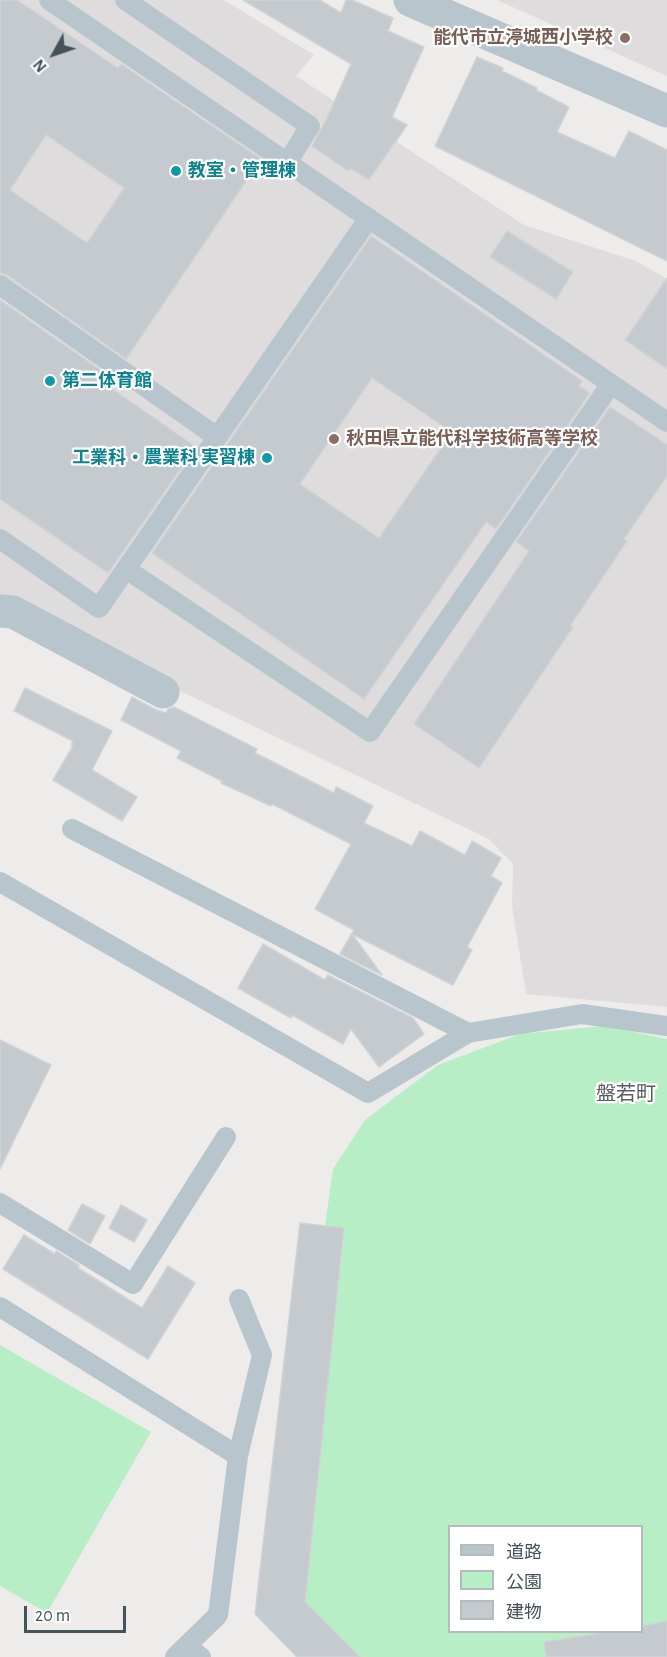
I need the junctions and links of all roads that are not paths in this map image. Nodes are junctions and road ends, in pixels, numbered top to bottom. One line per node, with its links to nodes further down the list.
1 (49, 0): 5 (lane)
2 (125, 0): 5 (lane)
3 (410, 0): 4 (street)
4 (667, 111)
5 (287, 163): 6 (lane)
6 (369, 218): 8 (lane); 10 (lane)
7 (0, 285): 10 (lane)
8 (611, 384): 9 (lane); 12 (lane)
9 (667, 422)
10 (217, 437): 12 (lane)
11 (0, 539): 12 (lane)
12 (126, 569)
13 (0, 611): 14 (street)
14 (163, 692)
15 (72, 829): 18 (lane)
16 (0, 882): 18 (lane)
17 (667, 1026): 18 (lane)
18 (468, 1033)
19 (226, 1137): 20 (lane)
20 (0, 1203)
21 (239, 1299): 23 (lane)
22 (0, 1307): 23 (lane)
23 (238, 1456): 24 (lane)
24 (188, 1653)

